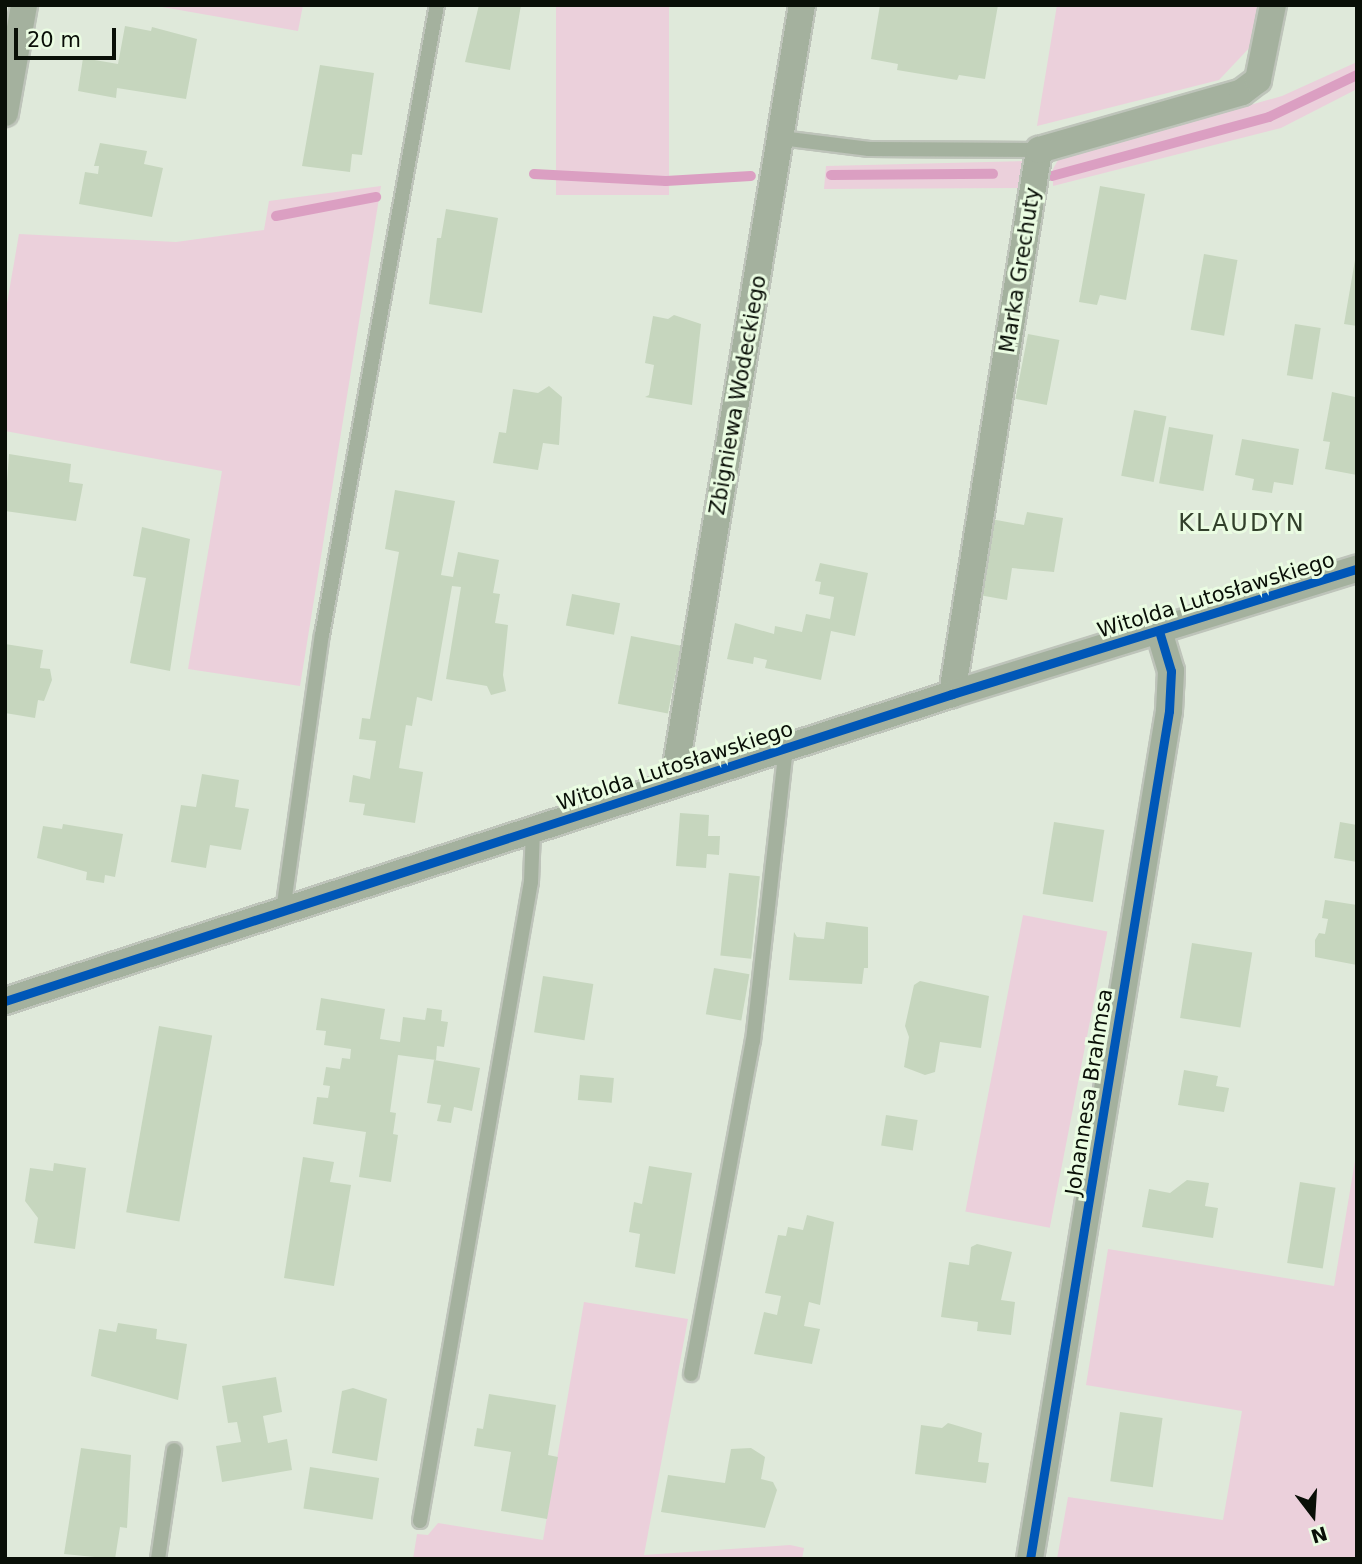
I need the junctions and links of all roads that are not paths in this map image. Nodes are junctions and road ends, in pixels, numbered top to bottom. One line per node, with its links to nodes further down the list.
1 (24, 5): 5 (street)
2 (437, 5): 14 (lane)
3 (802, 5): 6 (street, Zbigniewa Wodeckiego)
4 (1273, 5): 7 (street)
5 (5, 113)
6 (781, 138): 7 (lane); 12 (street, Zbigniewa Wodeckiego)
7 (1039, 150): 10 (street, Marka Grechuty)
8 (1357, 569): 9 (street, Witolda Lutosławskiego)
9 (1159, 631): 10 (street, Witolda Lutosławskiego); 20 (street, Johannesa Brahmsa)
10 (952, 694): 11 (street, Witolda Lutosławskiego)
11 (786, 748): 12 (street, Witolda Lutosławskiego); 16 (lane)
12 (673, 784): 13 (street, Witolda Lutosławskiego)
13 (533, 830): 14 (street, Witolda Lutosławskiego); 18 (lane)
14 (283, 911): 15 (street, Witolda Lutosławskiego)
15 (5, 1000)
16 (691, 1374)
17 (174, 1450): 19 (lane)
18 (419, 1521)
19 (158, 1559)
20 (1030, 1559)

